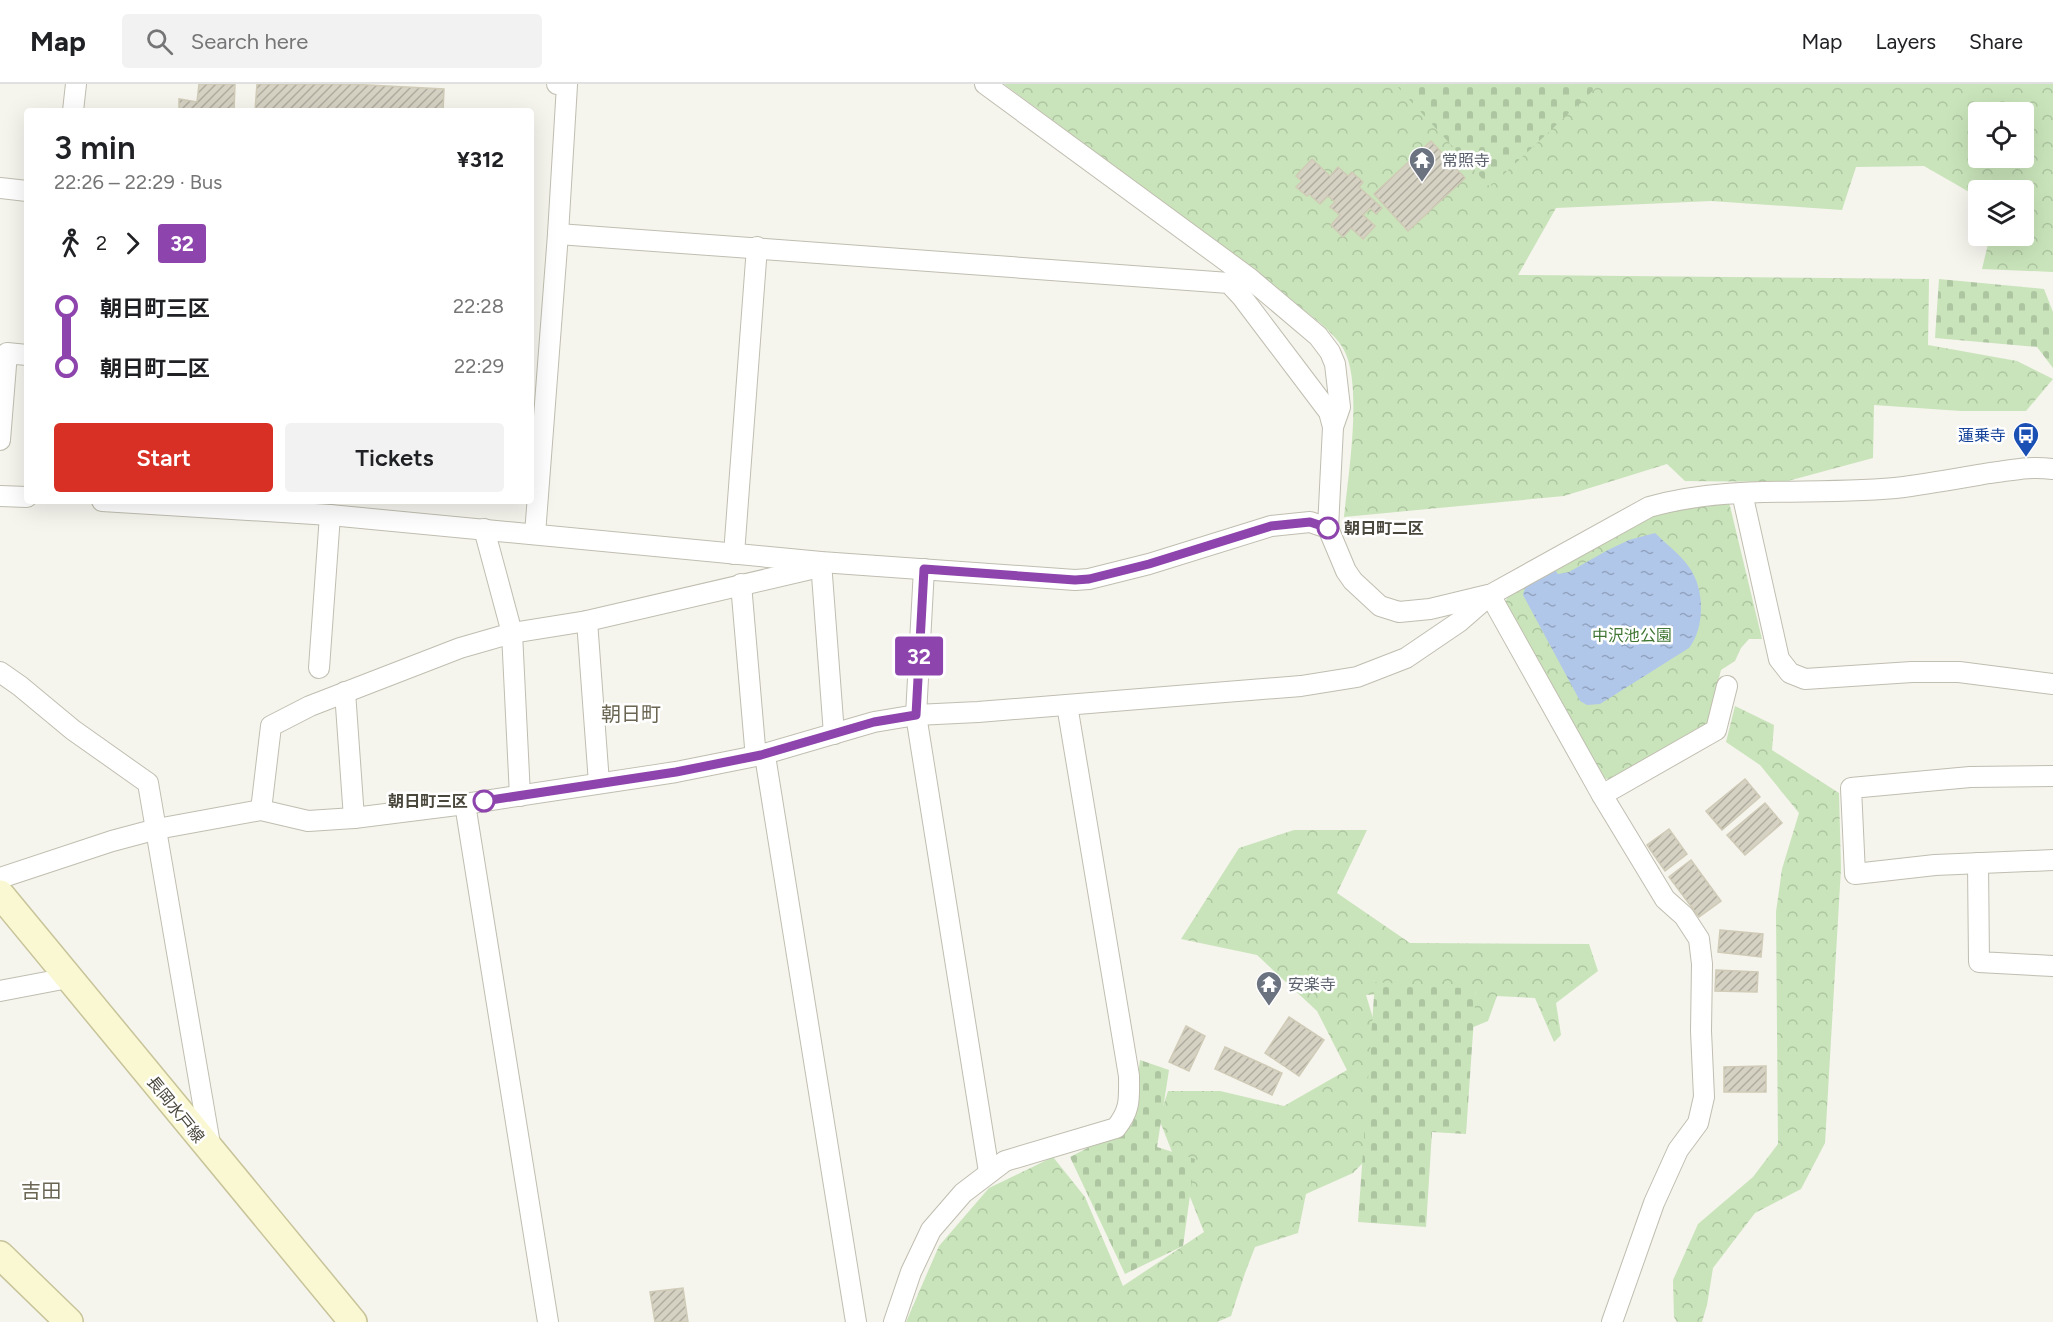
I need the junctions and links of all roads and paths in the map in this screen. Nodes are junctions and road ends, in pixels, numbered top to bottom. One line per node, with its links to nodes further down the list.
1 (76, 84): 4 (street)
2 (557, 84): 7 (street)
3 (985, 84): 10 (street)
4 (73, 108)
5 (0, 188): 6 (street)
6 (24, 191)
7 (558, 234): 8 (street); 20 (street)
8 (757, 247): 10 (street); 21 (street)
9 (24, 355): 11 (street)
10 (1333, 427): 18 (street)
11 (0, 440)
12 (2053, 469): 13 (street)
13 (1742, 493): 25 (street); 30 (street)
14 (0, 496): 15 (street)
15 (24, 497)
16 (151, 504): 17 (street)
17 (330, 515): 19 (street); 28 (street)
18 (1328, 528): 23 (street); 25 (street)
19 (484, 529): 20 (street); 27 (street)
20 (535, 534): 21 (street)
21 (734, 554): 22 (street)
22 (821, 562): 23 (street); 24 (street); 35 (street)
23 (924, 569): 34 (street)
24 (741, 584): 26 (street); 36 (street)
25 (1490, 595): 33 (street); 39 (street)
26 (587, 621): 27 (street); 38 (street)
27 (512, 633): 32 (street); 40 (street)
28 (319, 668)
29 (0, 672): 44 (street)
30 (2053, 684)
31 (1727, 686): 39 (street)
32 (345, 693): 42 (street); 43 (street)
33 (1067, 705): 34 (street); 53 (street)
34 (916, 715): 35 (street); 53 (street)
35 (834, 734): 36 (street)
36 (761, 755): 38 (street); 58 (street)
37 (2053, 776): 46 (street)
38 (599, 783): 40 (street)
39 (1602, 795): 60 (street)
40 (520, 796): 41 (street)
41 (465, 804): 43 (street); 57 (street)
42 (261, 810): 43 (street); 44 (street)
43 (354, 818)
44 (157, 829): 47 (street); 52 (street)
45 (2053, 860): 46 (street)
46 (1978, 863): 49 (street)
47 (0, 878)
48 (0, 894): 50 (main road, 長岡水戸線)
49 (2053, 966)
50 (68, 978): 51 (street); 52 (main road, 長岡水戸線)
51 (0, 991)
52 (212, 1152): 56 (main road, 長岡水戸線)
53 (989, 1172): 59 (street)
54 (0, 1255): 55 (main road)
55 (69, 1322)
56 (353, 1322)
57 (548, 1322)
58 (856, 1322)
59 (894, 1322)
60 (1612, 1322)

